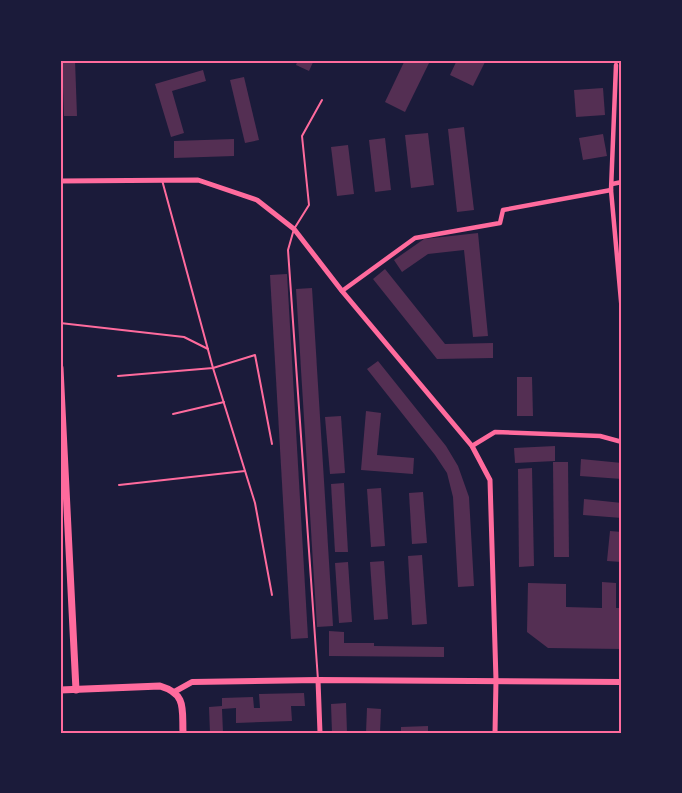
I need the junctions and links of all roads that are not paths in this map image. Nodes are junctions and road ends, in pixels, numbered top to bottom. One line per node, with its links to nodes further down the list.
1 (615, 65): 6 (street)
2 (322, 100): 8 (lane)
3 (162, 180): 4 (street); 8 (street); 12 (lane)
4 (60, 182)
5 (622, 182): 6 (street)
6 (612, 183): 7 (street)
7 (611, 190): 9 (street); 10 (street)
8 (294, 229): 9 (street); 24 (lane)
9 (342, 291): 20 (street)
10 (622, 312)
11 (60, 323): 12 (lane)
12 (208, 349): 14 (lane)
13 (60, 368): 28 (main road)
14 (213, 368): 15 (lane); 16 (lane); 19 (lane)
15 (118, 376)
16 (224, 402): 17 (lane); 21 (lane)
17 (173, 414)
18 (622, 442): 20 (street)
19 (272, 444)
20 (472, 446): 25 (street)
21 (245, 471): 22 (lane); 23 (lane)
22 (119, 485)
23 (272, 595)
24 (318, 680): 25 (main road); 29 (main road); 31 (street)
25 (496, 680): 26 (main road); 32 (street)
26 (622, 682)
27 (60, 690): 28 (main road)
28 (76, 690): 29 (main road)
29 (174, 692): 30 (main road)
30 (183, 733)
31 (320, 733)
32 (495, 733)

